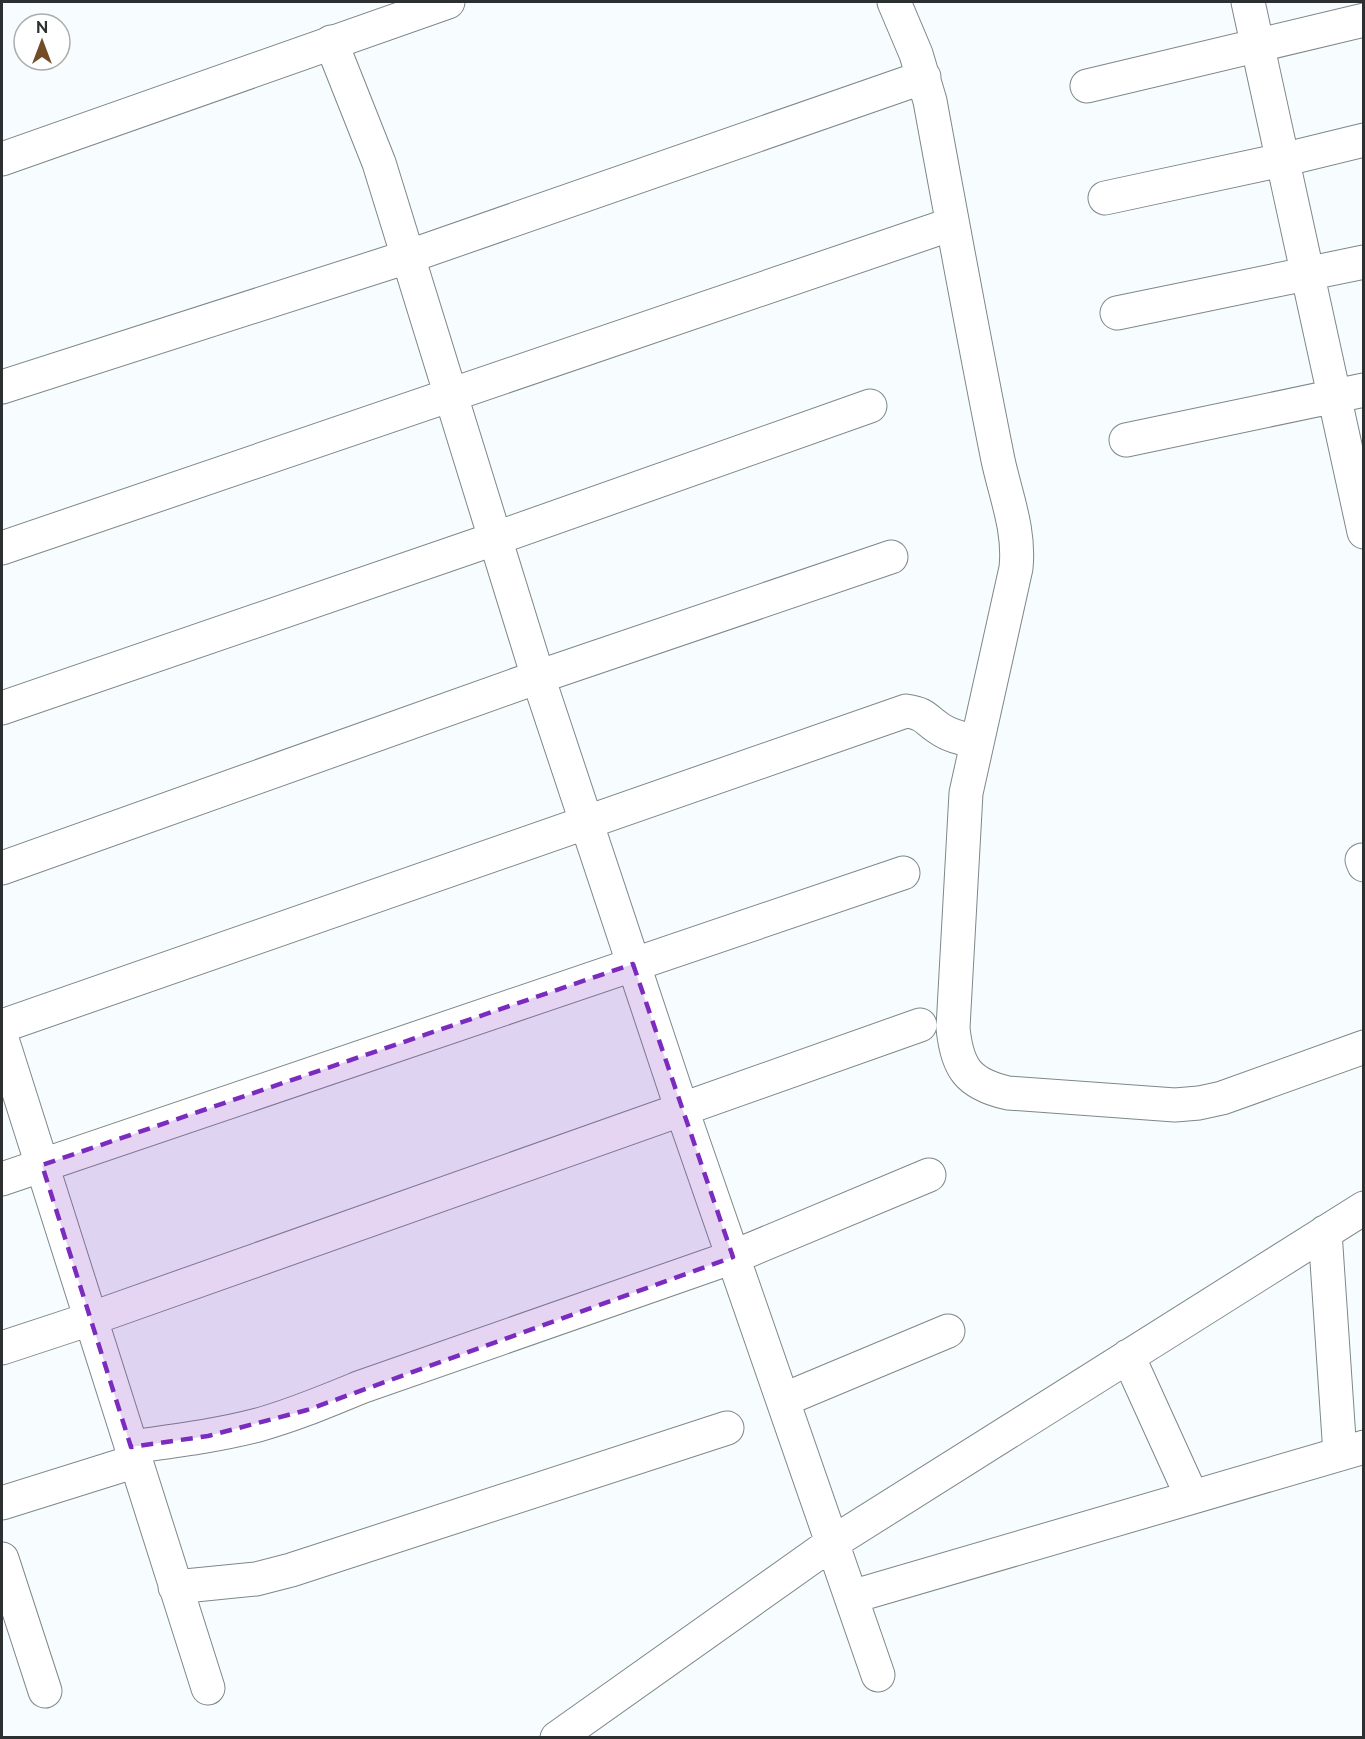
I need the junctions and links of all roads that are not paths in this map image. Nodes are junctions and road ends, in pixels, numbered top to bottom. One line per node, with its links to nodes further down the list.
1 (448, 2): 5 (street)
2 (894, 2): 7 (street)
3 (1248, 2): 6 (street)
4 (1364, 20): 6 (street)
5 (331, 42): 10 (street); 14 (street)
6 (1258, 46): 8 (street); 11 (street)
7 (924, 77): 13 (street); 14 (street)
8 (1087, 86)
9 (1364, 140): 11 (street)
10 (2, 159)
11 (1282, 160): 12 (street); 16 (street)
12 (1104, 198)
13 (952, 224): 20 (street); 29 (street)
14 (407, 257): 18 (street); 20 (street)
15 (1364, 262): 16 (street)
16 (1307, 274): 17 (street); 19 (street)
17 (1117, 313)
18 (2, 387)
19 (1349, 393): 22 (street); 23 (street)
20 (449, 395): 24 (street); 25 (street)
21 (870, 406): 24 (street)
22 (1126, 440)
23 (1364, 532)
24 (494, 539): 27 (street); 28 (street)
25 (2, 548)
26 (891, 556): 27 (street)
27 (537, 677): 30 (street); 31 (street)
28 (2, 708)
29 (976, 742): 30 (street); 37 (street)
30 (588, 824): 33 (street); 35 (street)
31 (2, 868)
32 (903, 873): 33 (street)
33 (633, 964): 38 (street); 39 (street)
34 (920, 1025): 38 (street)
35 (2, 1026)
36 (2, 1039): 39 (street)
37 (1364, 1047)
38 (682, 1110): 44 (street); 45 (street)
39 (42, 1165): 41 (street); 45 (street)
40 (929, 1175): 44 (street)
41 (2, 1179)
42 (1364, 1208): 43 (street)
43 (1325, 1232): 48 (street); 51 (street)
44 (733, 1257): 49 (street); 52 (street)
45 (90, 1319): 47 (street); 52 (street)
46 (948, 1331): 49 (street)
47 (2, 1348)
48 (1128, 1356): 53 (street); 55 (street)
49 (783, 1400): 55 (street)
50 (727, 1428): 57 (street)
51 (1352, 1450): 53 (street)
52 (133, 1454): 54 (street); 57 (street)
53 (1192, 1497): 58 (street)
54 (2, 1503)
55 (832, 1543): 58 (street); 62 (street)
56 (2, 1559): 61 (street)
57 (175, 1587): 60 (street)
58 (851, 1597): 59 (street)
59 (878, 1675)
60 (208, 1688)
61 (45, 1691)
62 (557, 1737)

